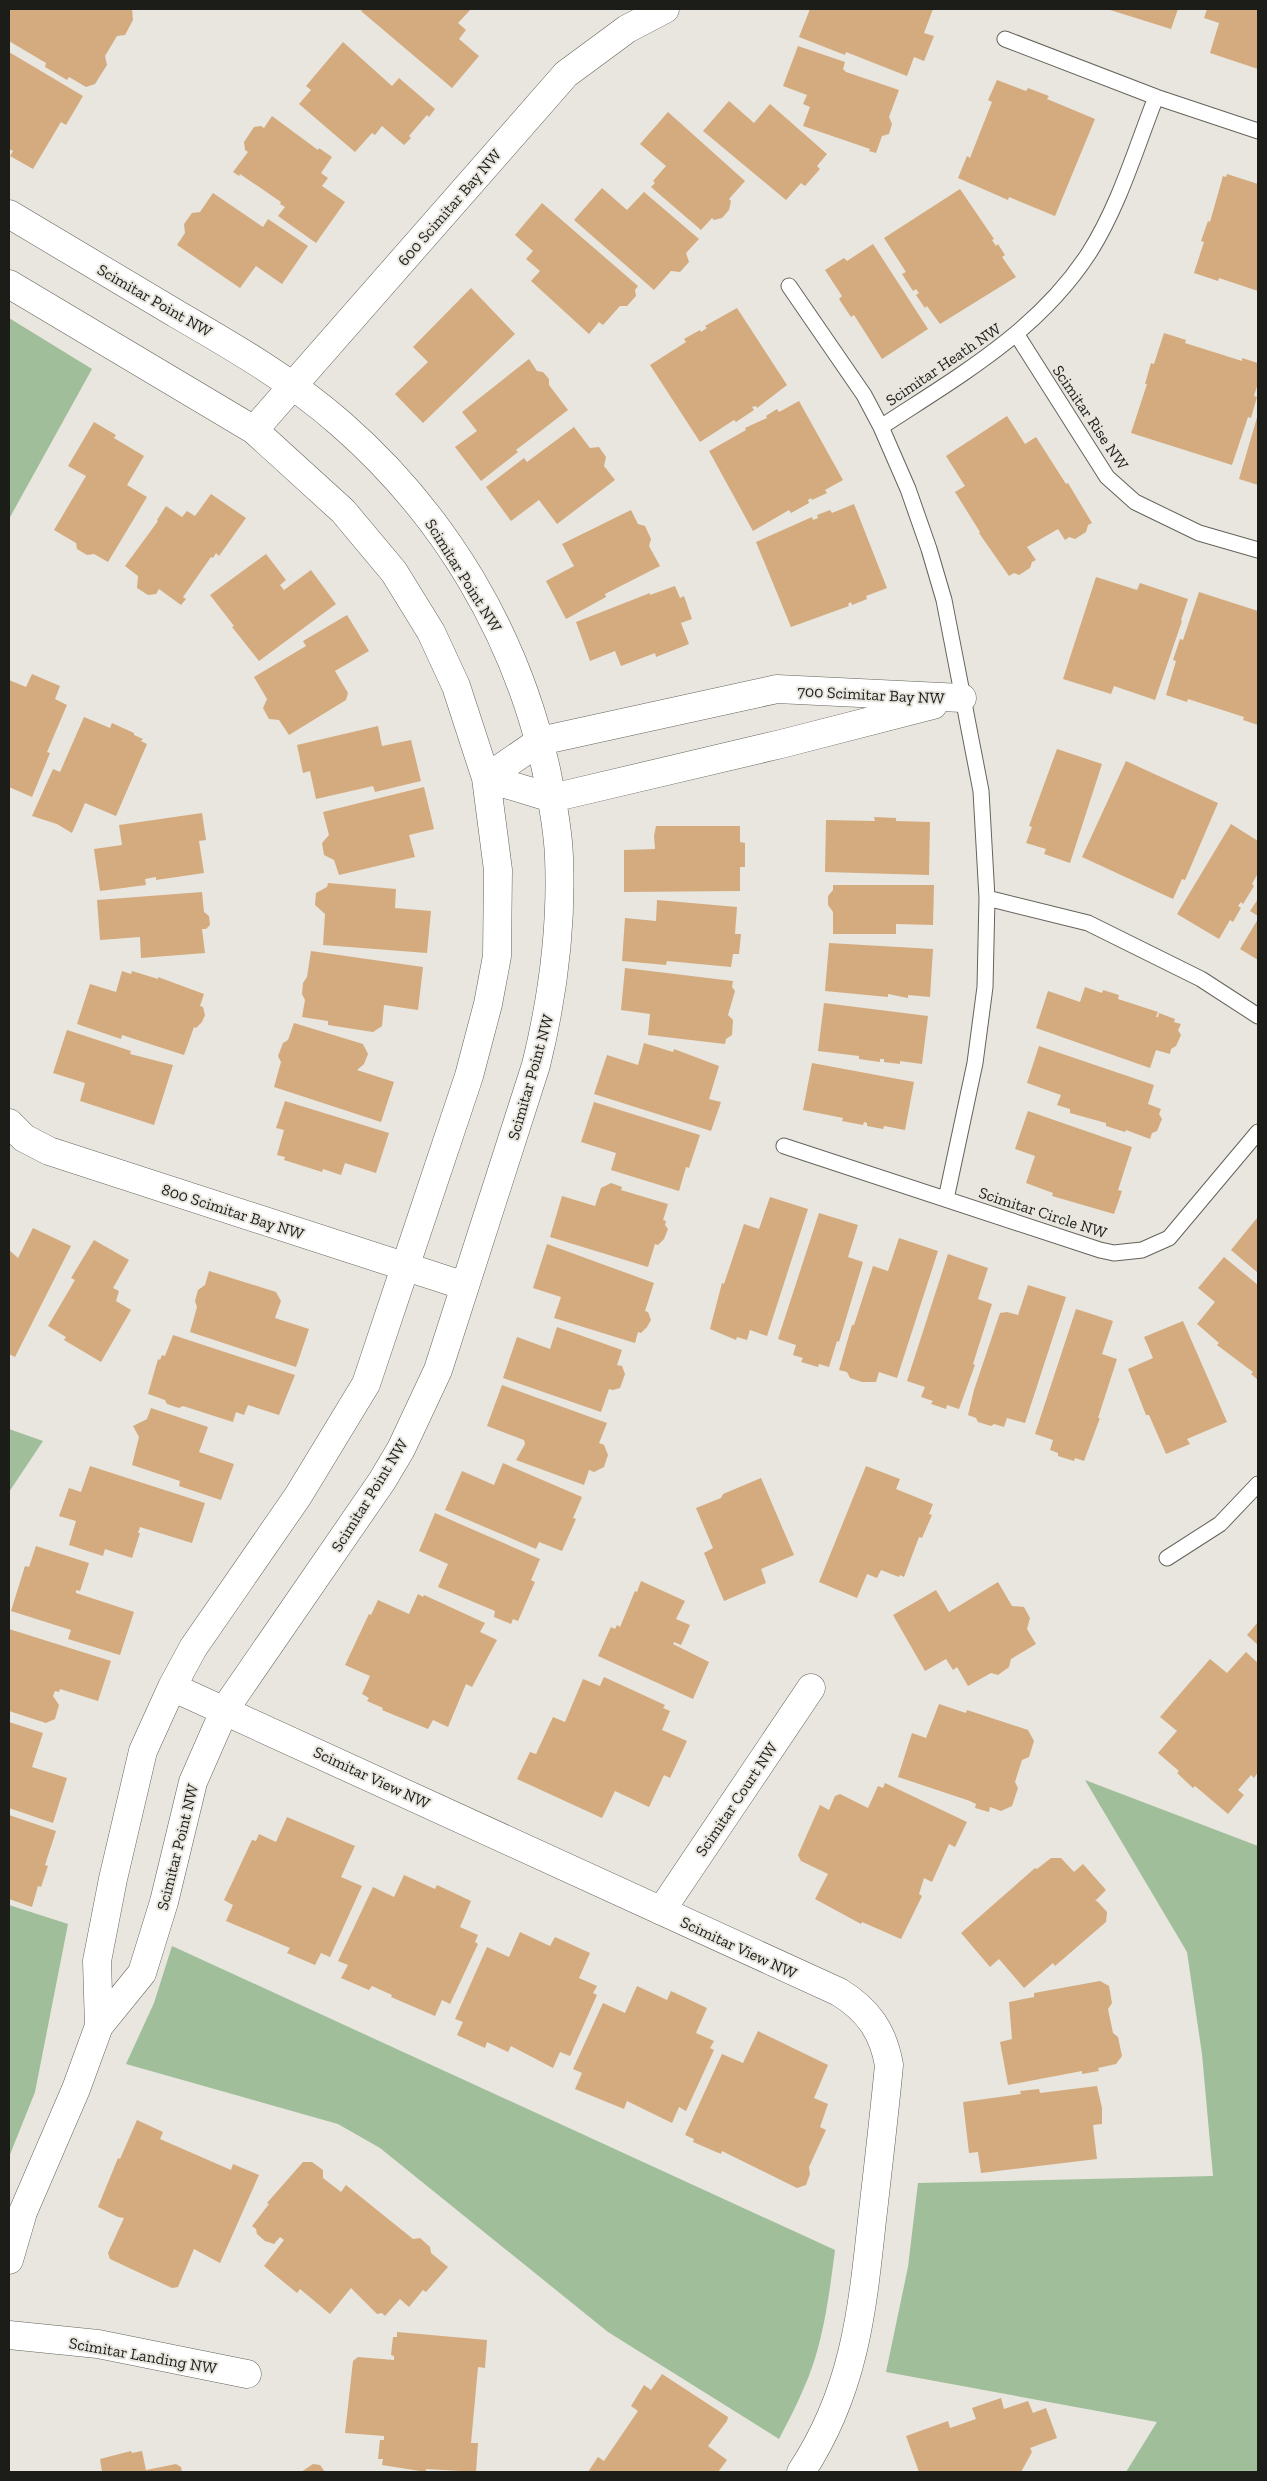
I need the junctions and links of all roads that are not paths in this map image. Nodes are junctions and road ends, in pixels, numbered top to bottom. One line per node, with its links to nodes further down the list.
1 (665, 9): 9 (street, 600 Scimitar Bay NW)
2 (1005, 39): 3 (lane)
3 (1156, 96): 4 (lane); 8 (lane, Scimitar Heath NW)
4 (1258, 131)
5 (9, 214): 9 (street, Scimitar Point NW)
6 (9, 284): 11 (street, Scimitar Point NW)
7 (789, 286): 10 (lane, Scimitar Heath NW)
8 (1017, 335): 10 (lane, Scimitar Heath NW); 12 (lane, Scimitar Rise NW)
9 (293, 386): 11 (street, 600 Scimitar Bay NW); 14 (street, Scimitar Point NW)
10 (881, 427): 13 (lane, Scimitar Heath NW)
11 (254, 430): 15 (street, Scimitar Point NW)
12 (1258, 550)
13 (962, 698): 14 (street, 700 Scimitar Bay NW); 16 (street, 700 Scimitar Bay NW); 17 (lane)
14 (540, 741): 15 (street, 700 Scimitar Bay NW); 16 (street, Scimitar Point NW)
15 (486, 778): 16 (street); 23 (street, Scimitar Point NW)
16 (552, 798): 24 (street, Scimitar Point NW)
17 (987, 898): 18 (lane); 22 (lane)
18 (1258, 1016)
19 (9, 1123): 23 (street, 800 Scimitar Bay NW)
20 (1258, 1132): 22 (lane, Scimitar Circle NW)
21 (784, 1146): 22 (lane, Scimitar Circle NW)
22 (946, 1199)
23 (406, 1267): 24 (street, 800 Scimitar Bay NW); 27 (street, Scimitar Point NW)
24 (465, 1286): 29 (street, Scimitar Point NW)
25 (1258, 1484): 26 (lane)
26 (1167, 1558)
27 (172, 1687): 29 (street, Scimitar View NW); 31 (street, Scimitar Point NW)
28 (811, 1688): 30 (street, Scimitar Court NW)
29 (225, 1709): 30 (street, Scimitar View NW); 31 (street, Scimitar Point NW)
30 (661, 1911): 35 (street, Scimitar View NW)
31 (99, 2026): 32 (street, Scimitar Point NW)
32 (9, 2260)
33 (9, 2335): 34 (street, Scimitar Landing NW)
34 (247, 2374)
35 (801, 2472)

